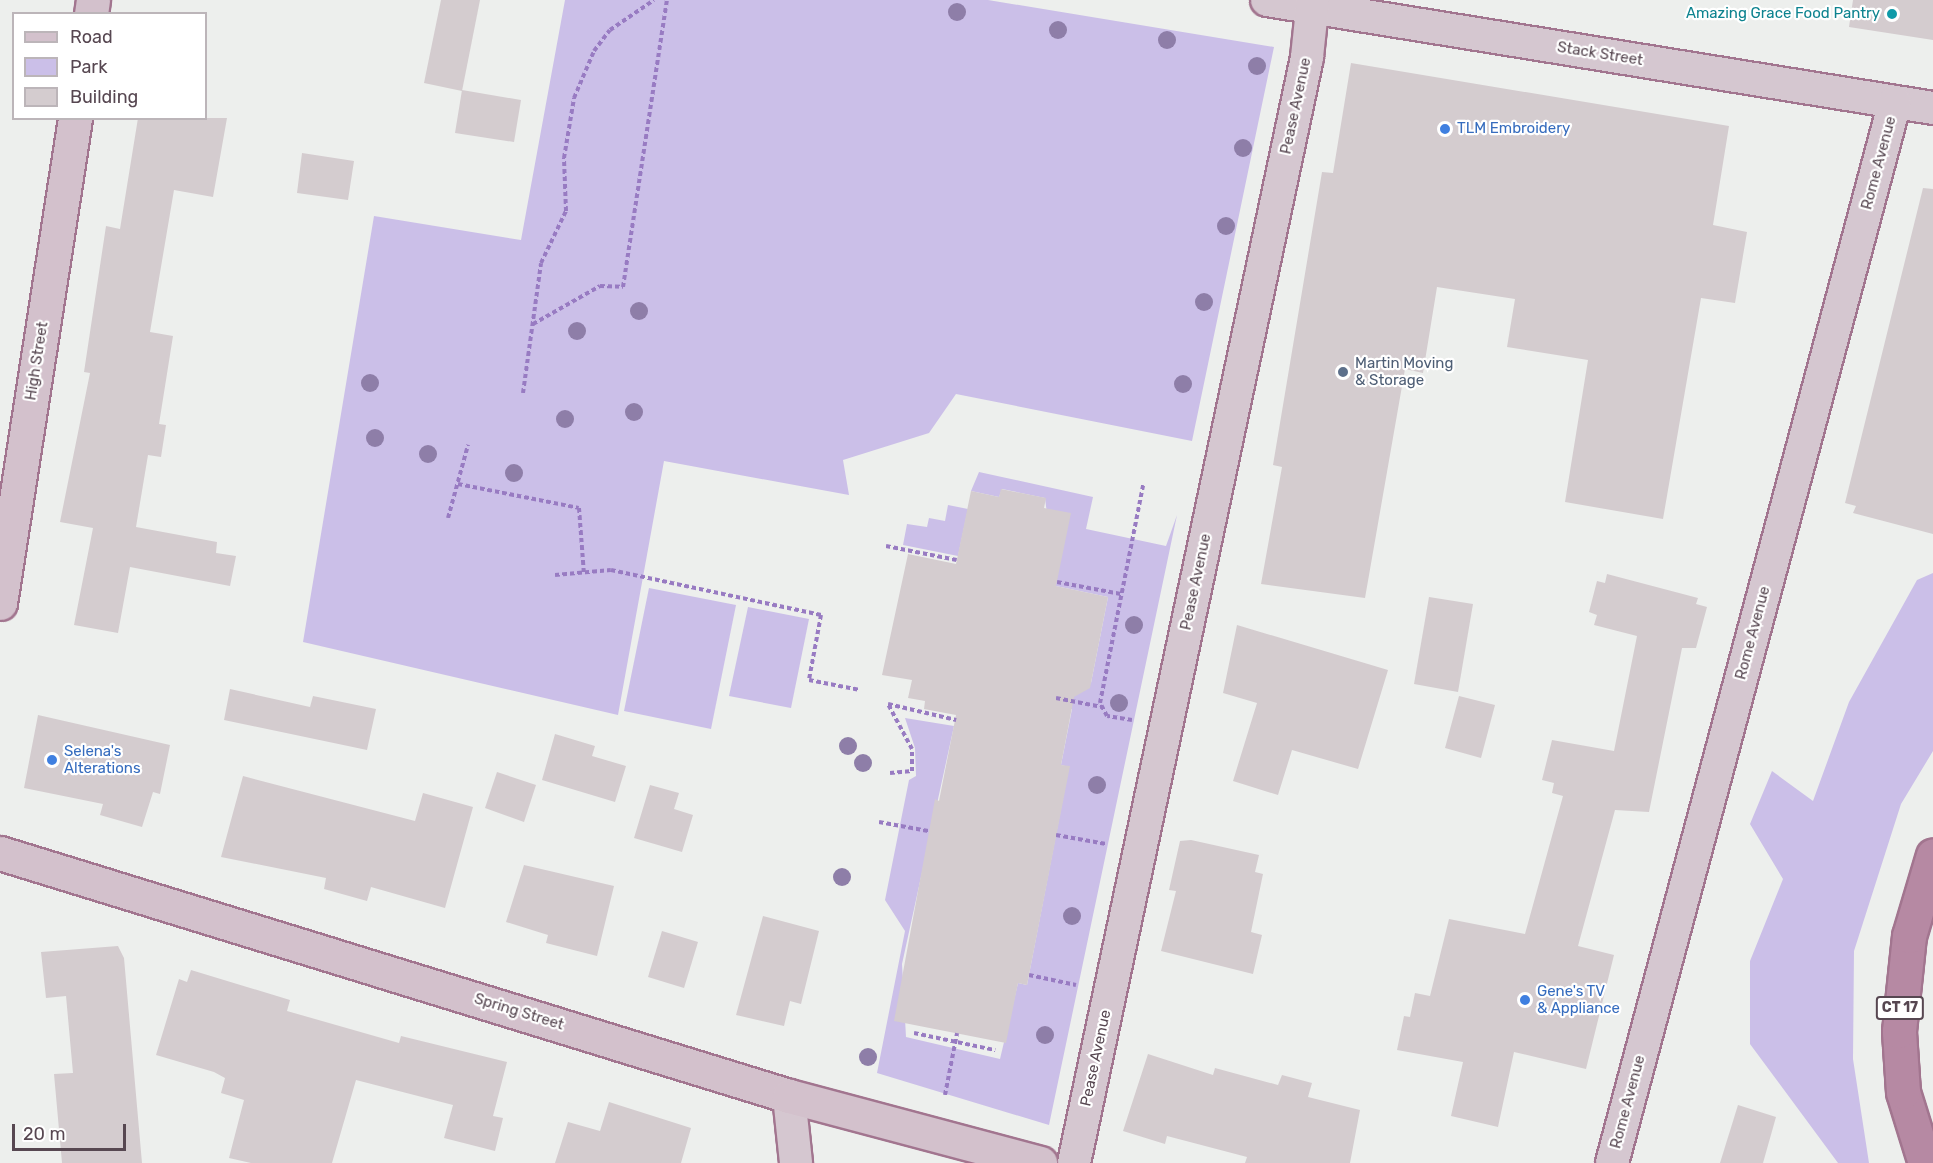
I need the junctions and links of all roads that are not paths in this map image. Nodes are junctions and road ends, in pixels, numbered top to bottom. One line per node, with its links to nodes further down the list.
1 (1267, 0): 2 (street, Stack Street)
2 (1312, 4): 3 (street, Stack Street); 12 (street, Pease Avenue)
3 (1895, 102): 4 (street, Stack Street); 13 (street, Rome Avenue)
4 (1933, 108)
5 (75, 120): 6 (street, High Street)
6 (0, 603)
7 (0, 853): 9 (street, Spring Street)
8 (1933, 855): 14 (highway, CT 17)
9 (789, 1096): 10 (street); 11 (street, Spring Street)
10 (796, 1163)
11 (1040, 1163)
12 (1074, 1163)
13 (1612, 1163)
14 (1925, 1163)

